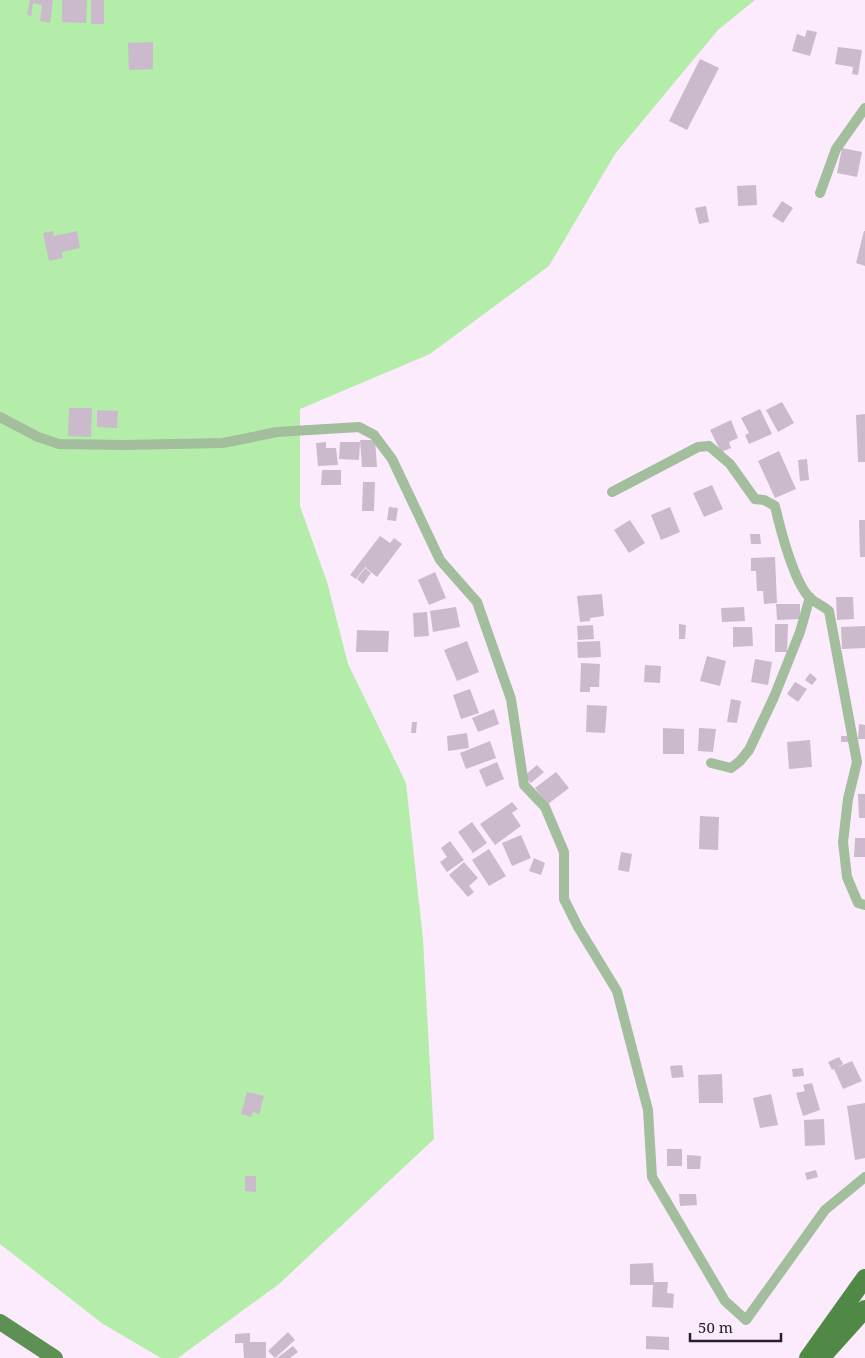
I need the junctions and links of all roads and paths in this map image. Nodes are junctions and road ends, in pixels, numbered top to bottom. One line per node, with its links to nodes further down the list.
1 (865, 108): 2 (street)
2 (820, 192)
3 (0, 417): 8 (street)
4 (612, 492): 5 (street)
5 (810, 597): 6 (street); 7 (street)
6 (711, 763)
7 (865, 906)
8 (865, 1177)
9 (865, 1278): 13 (highway)
10 (865, 1309): 14 (highway)
11 (0, 1322): 12 (main road)
12 (55, 1358)
13 (808, 1358)
14 (821, 1358)

